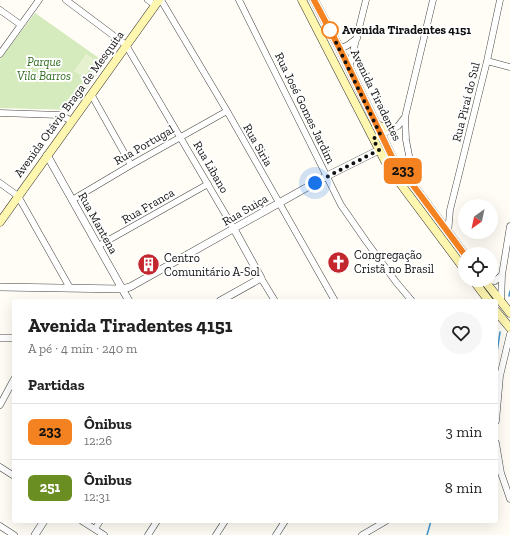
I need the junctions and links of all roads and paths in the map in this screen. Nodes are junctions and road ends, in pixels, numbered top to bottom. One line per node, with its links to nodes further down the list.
1 (39, 0): 12 (street)
2 (66, 0): 14 (street)
3 (148, 0): 10 (street)
4 (239, 0): 33 (street, Rua José Gomes Jardim)
5 (302, 0): 29 (main road, Avenida Tiradentes)
6 (314, 0): 15 (main road, Avenida Tiradentes)
7 (366, 0): 13 (street)
8 (433, 0): 23 (street)
9 (500, 0): 17 (street, Rua Piraí do Sul)
10 (158, 2): 14 (main road, Avenida Otávio Braga de Mesquita); 21 (street, Rua Siria)
11 (0, 10): 12 (street)
12 (21, 25): 16 (street)
13 (358, 37): 15 (street); 19 (street)
14 (126, 45): 20 (main road, Avenida Otávio Braga de Mesquita); 28 (street, Rua Libano)
15 (340, 49): 19 (main road, Avenida Tiradentes)
16 (0, 54)
17 (487, 62): 18 (street); 40 (street, Rua Piraí do Sul)
18 (510, 67)
19 (349, 68): 25 (main road, Avenida Tiradentes)
20 (91, 94): 24 (main road, Avenida Otávio Braga de Mesquita); 32 (street)
21 (227, 111): 28 (street, Rua Portugal); 39 (street, Rua Siria)
22 (0, 113): 24 (street)
23 (405, 117): 26 (street); 36 (street)
24 (72, 121): 31 (main road, Avenida Otávio Braga de Mesquita)
25 (376, 125): 26 (main road); 27 (main road, Avenida Tiradentes)
26 (391, 129): 27 (street)
27 (380, 134): 29 (street); 36 (main road, Avenida Tiradentes)
28 (181, 137): 32 (street, Rua Portugal); 35 (street, Rua Libano)
29 (373, 139): 30 (main road, Avenida Tiradentes)
30 (379, 150): 33 (street, Rua Suiça); 48 (main road, Avenida Tiradentes)
31 (47, 155): 37 (main road, Avenida Otávio Braga de Mesquita); 38 (street, Rua Mantena)
32 (131, 165): 38 (street, Rua Portugal)
33 (327, 176): 39 (street, Rua Suiça); 61 (street, Rua José Gomes Jardim)
34 (0, 183): 37 (street)
35 (208, 184): 44 (street, Rua Libano); 46 (street, Rua Franca)
36 (415, 188): 41 (main road, Avenida Tiradentes)
37 (18, 196): 42 (main road, Avenida Otávio Braga de Mesquita); 55 (street)
38 (72, 200): 46 (street, Rua Mantena)
39 (279, 203): 44 (street, Rua Suiça); 60 (street, Rua Siria)
40 (450, 210): 41 (street); 45 (street, Rua Piraí do Sul)
41 (436, 218): 45 (main road, Avenida Tiradentes)
42 (0, 222)
43 (510, 226): 49 (street)
44 (234, 230): 50 (street, Rua Libano); 56 (street, Rua Suiça)
45 (448, 234): 47 (main road, Avenida Tiradentes)
46 (98, 246): 56 (street, Rua Mantena)
47 (459, 247)
48 (458, 261)
49 (502, 275): 51 (street); 63 (street)
50 (261, 278): 58 (street); 59 (street, Rua Libano)
51 (498, 279)
52 (0, 287): 55 (street)
53 (478, 287): 62 (main road)
54 (490, 287): 63 (main road)
55 (70, 288): 56 (street)
56 (122, 289): 57 (street, Rua Mantena)
57 (128, 299)
58 (224, 299)
59 (274, 299)
60 (332, 299)
61 (410, 299)
62 (487, 299)
63 (501, 302): 65 (main road)
64 (498, 313): 66 (main road)
65 (510, 313)
66 (510, 328)
67 (510, 334): 71 (street)
68 (0, 338): 69 (street)
69 (12, 338)
70 (12, 383): 72 (street)
71 (498, 398)
72 (0, 405)
73 (498, 455): 76 (street)
74 (0, 467): 75 (street)
75 (12, 475)
76 (510, 498)
77 (43, 523): 87 (street)
78 (85, 523): 85 (street)
79 (99, 523): 85 (street)
80 (156, 523): 89 (street)
81 (224, 523): 90 (street)
82 (284, 523): 91 (street)
83 (383, 523): 92 (street)
84 (0, 526): 86 (street)
85 (95, 529): 88 (street)
86 (14, 535)
87 (35, 535)
88 (104, 535)
89 (148, 535)
90 (216, 535)
91 (276, 535)
92 (362, 535)

